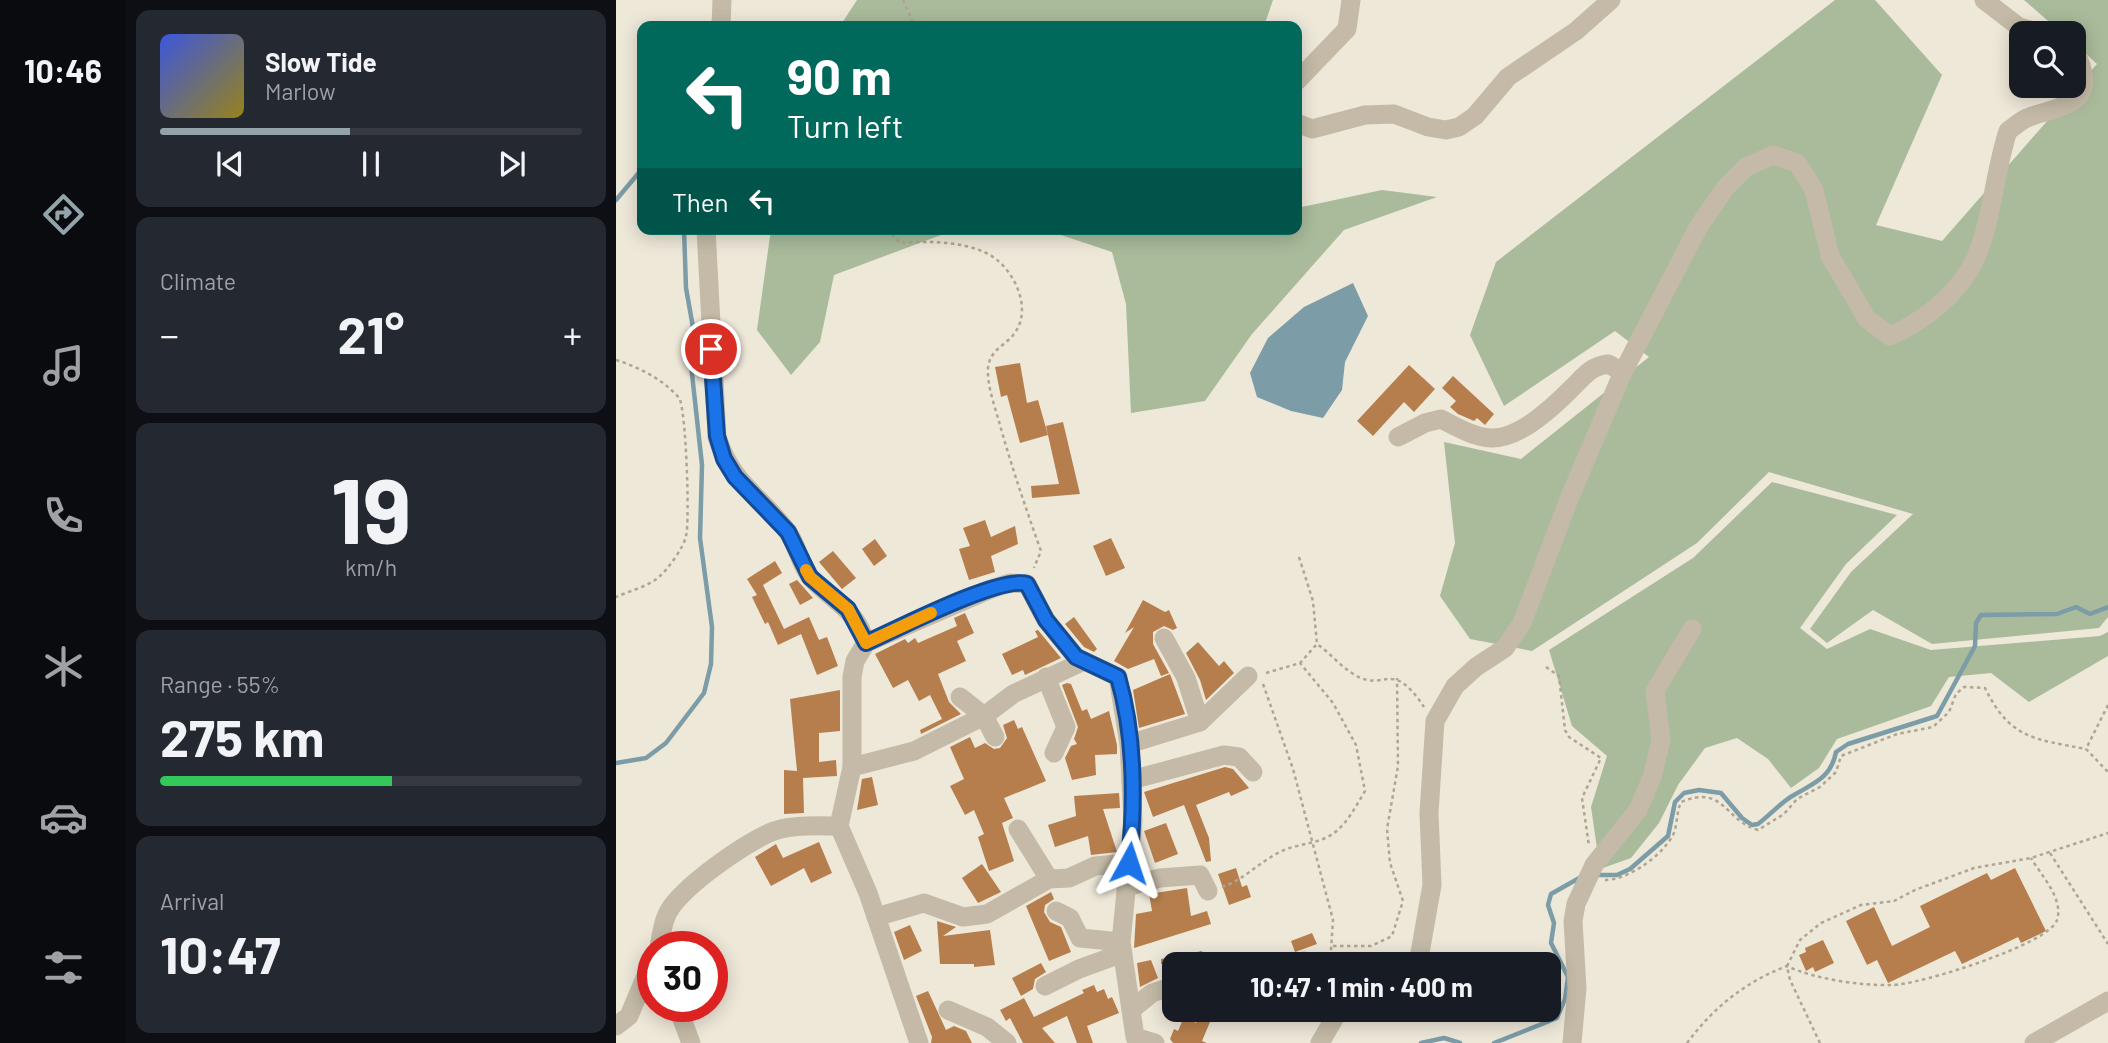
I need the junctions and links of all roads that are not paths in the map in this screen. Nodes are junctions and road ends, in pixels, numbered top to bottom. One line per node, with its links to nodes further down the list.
1 (722, 0): 5 (street)
2 (1350, 0): 7 (street)
3 (1611, 0): 9 (street)
4 (1984, 0): 6 (street)
5 (721, 21)
6 (2011, 21)
7 (1302, 76)
8 (2074, 98): 11 (street)
9 (1302, 125)
10 (706, 235): 15 (street)
11 (1623, 372): 12 (street); 38 (street)
12 (1398, 437)
13 (1692, 629): 52 (street)
14 (1164, 638): 21 (street)
15 (866, 643): 16 (street); 25 (street)
16 (1082, 662): 18 (street); 23 (street)
17 (1248, 676): 21 (street)
18 (1046, 677): 20 (street); 24 (street)
19 (960, 696): 20 (street)
20 (984, 716): 22 (street); 25 (street)
21 (1200, 722): 23 (street)
22 (995, 737)
23 (1129, 744): 27 (street)
24 (1054, 753)
25 (852, 767): 28 (street)
26 (1253, 772): 27 (street)
27 (1131, 780): 30 (street)
28 (839, 826): 35 (street); 36 (street)
29 (1018, 829): 31 (street)
30 (1129, 863): 31 (street); 32 (street)
31 (1049, 879): 35 (street)
32 (1126, 887): 33 (street); 37 (street)
33 (1208, 891)
34 (1056, 911): 37 (street)
35 (876, 917): 49 (street)
36 (662, 931)
37 (1122, 948): 39 (street); 44 (street)
38 (1420, 952)
39 (1045, 986)
40 (1162, 990): 44 (street)
41 (637, 999): 46 (street)
42 (2108, 1001): 53 (street)
43 (948, 1010): 50 (street)
44 (1130, 1010): 47 (street)
45 (683, 1022): 48 (street)
46 (616, 1026)
47 (1133, 1040): 51 (street)
48 (691, 1043)
49 (919, 1043)
50 (1007, 1043)
51 (1155, 1043)
52 (1572, 1043)
53 (2034, 1043)

